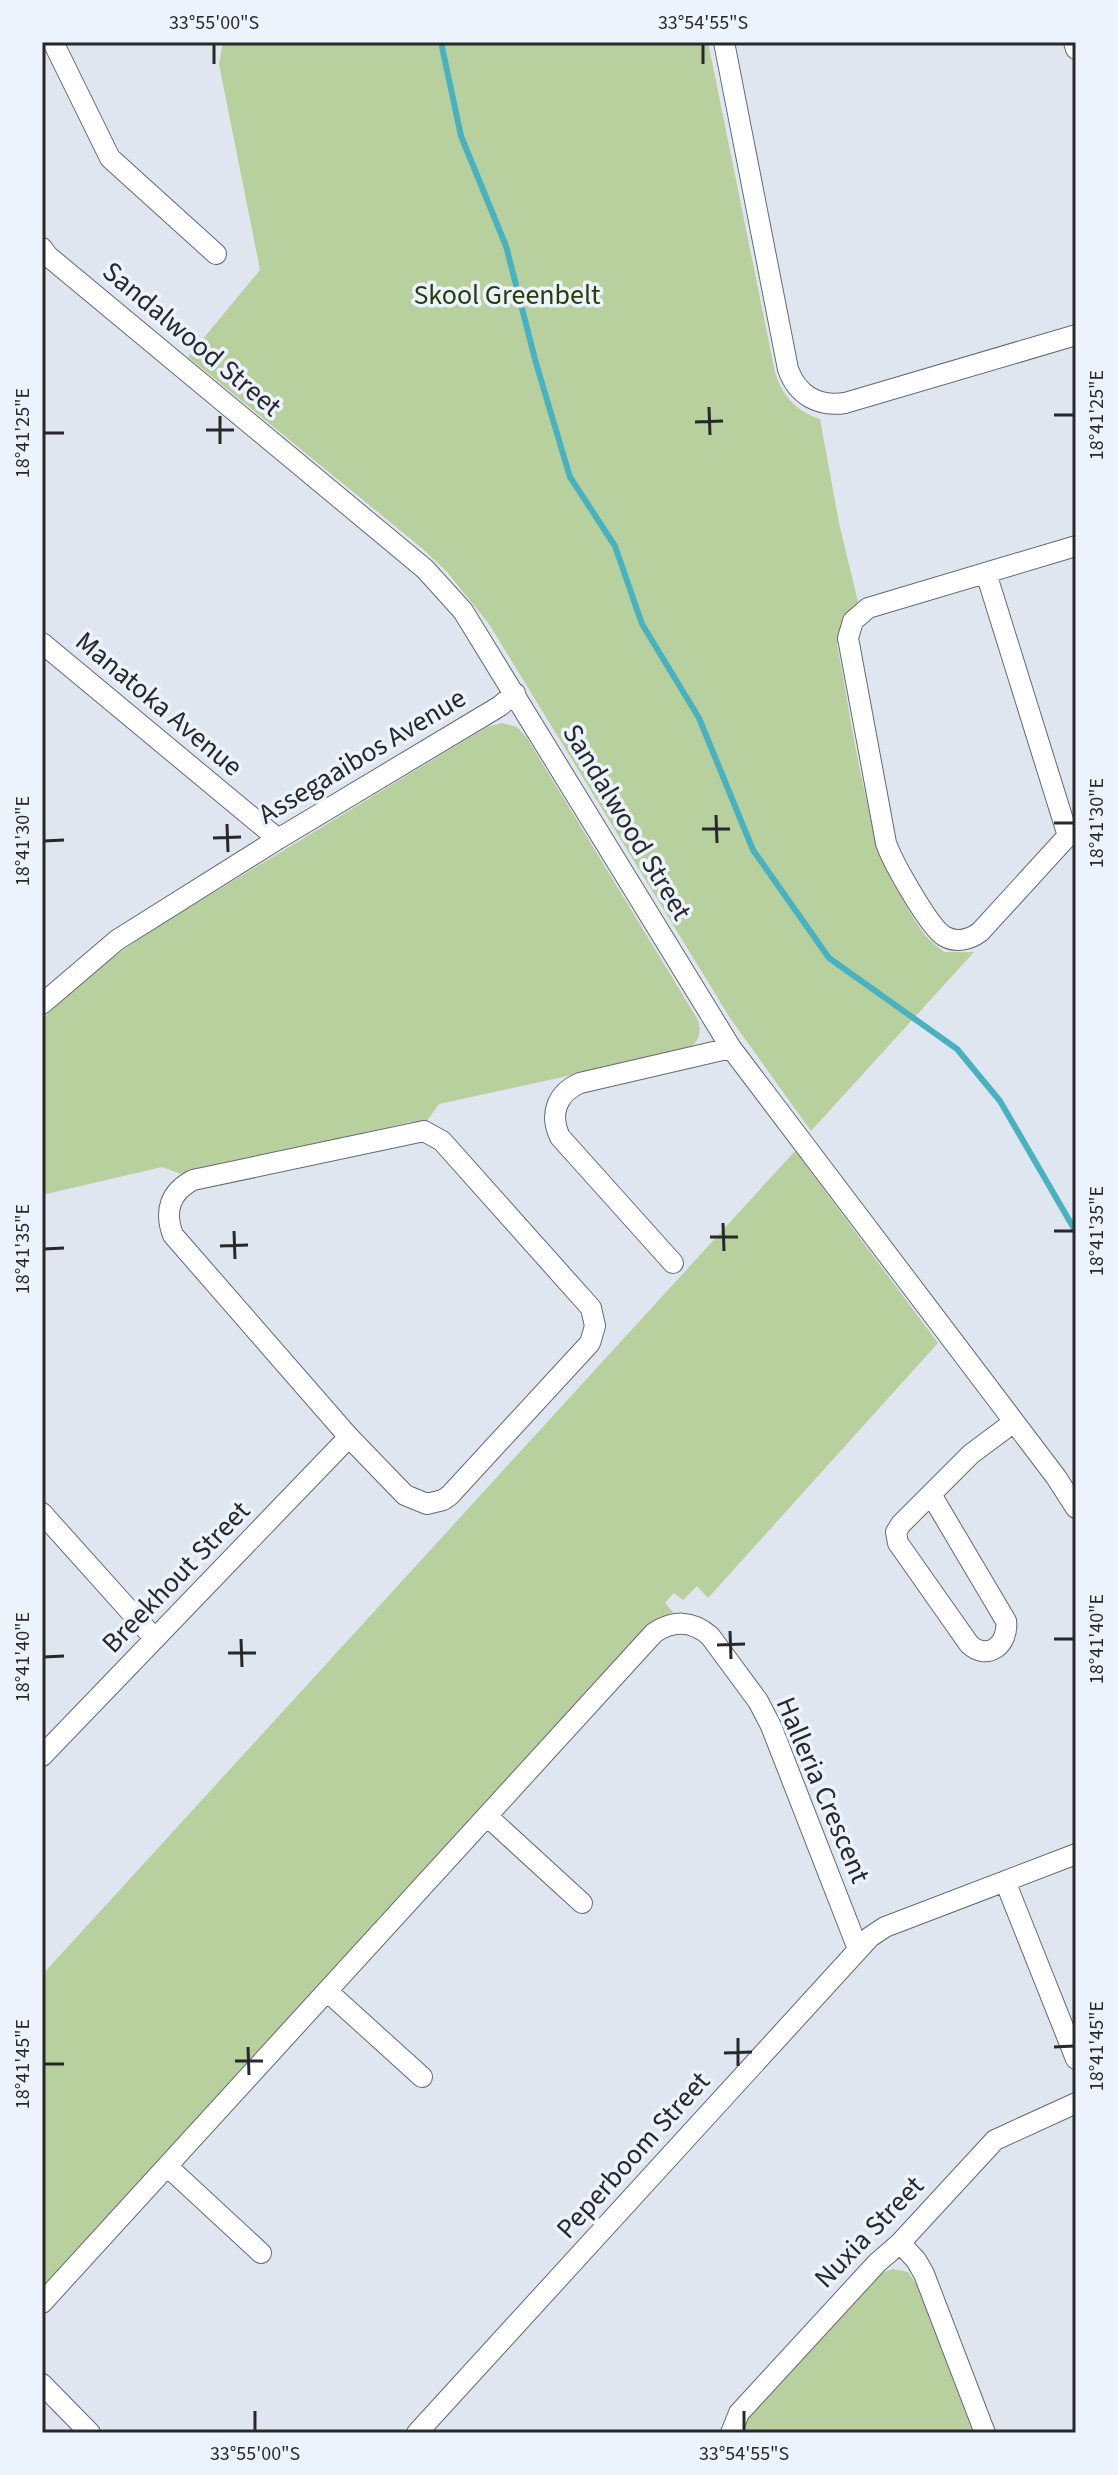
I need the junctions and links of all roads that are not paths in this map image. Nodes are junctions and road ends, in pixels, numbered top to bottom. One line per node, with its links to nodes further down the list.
1 (53, 42): 5 (street)
2 (724, 42): 7 (street)
3 (1074, 42): 4 (street)
4 (1076, 49)
5 (216, 254)
6 (44, 255): 11 (street, Sandalwood Street)
7 (1076, 335)
8 (1076, 546): 9 (street)
9 (986, 573): 12 (street); 12 (street)
10 (42, 643): 13 (street, Manatoka Avenue)
11 (515, 693): 13 (street, Assegaaibos Avenue); 15 (street, Sandalwood Street)
12 (1072, 832)
13 (278, 839): 14 (street, Assegaaibos Avenue)
14 (42, 1004)
15 (731, 1048): 16 (street); 17 (street, Sandalwood Street)
16 (673, 1263)
17 (1014, 1422): 19 (street); 20 (street, Sandalwood Street)
18 (349, 1437): 18 (street); 22 (street, Breekhout Street)
19 (932, 1496): 19 (street)
20 (1076, 1508)
21 (42, 1513): 22 (street)
22 (155, 1639): 23 (street, Breekhout Street)
23 (42, 1756)
24 (487, 1816): 27 (street); 28 (street, Halleria Crescent); 29 (street, Halleria Crescent)
25 (1076, 1854): 26 (street, Peperboom Street)
26 (1005, 1881): 28 (street, Peperboom Street); 30 (street)
27 (582, 1903)
28 (858, 1949): 39 (street, Peperboom Street)
29 (327, 1991): 31 (street); 33 (street, Halleria Crescent)
30 (1076, 2059)
31 (422, 2077)
32 (1076, 2103): 34 (street, Nuxia Street)
33 (167, 2166): 35 (street); 36 (street, Halleria Crescent)
34 (900, 2243): 40 (street, Nuxia Street); 41 (street)
35 (261, 2253)
36 (42, 2303)
37 (42, 2384): 38 (street)
38 (90, 2433)
39 (417, 2433)
40 (731, 2433)
41 (985, 2433)

